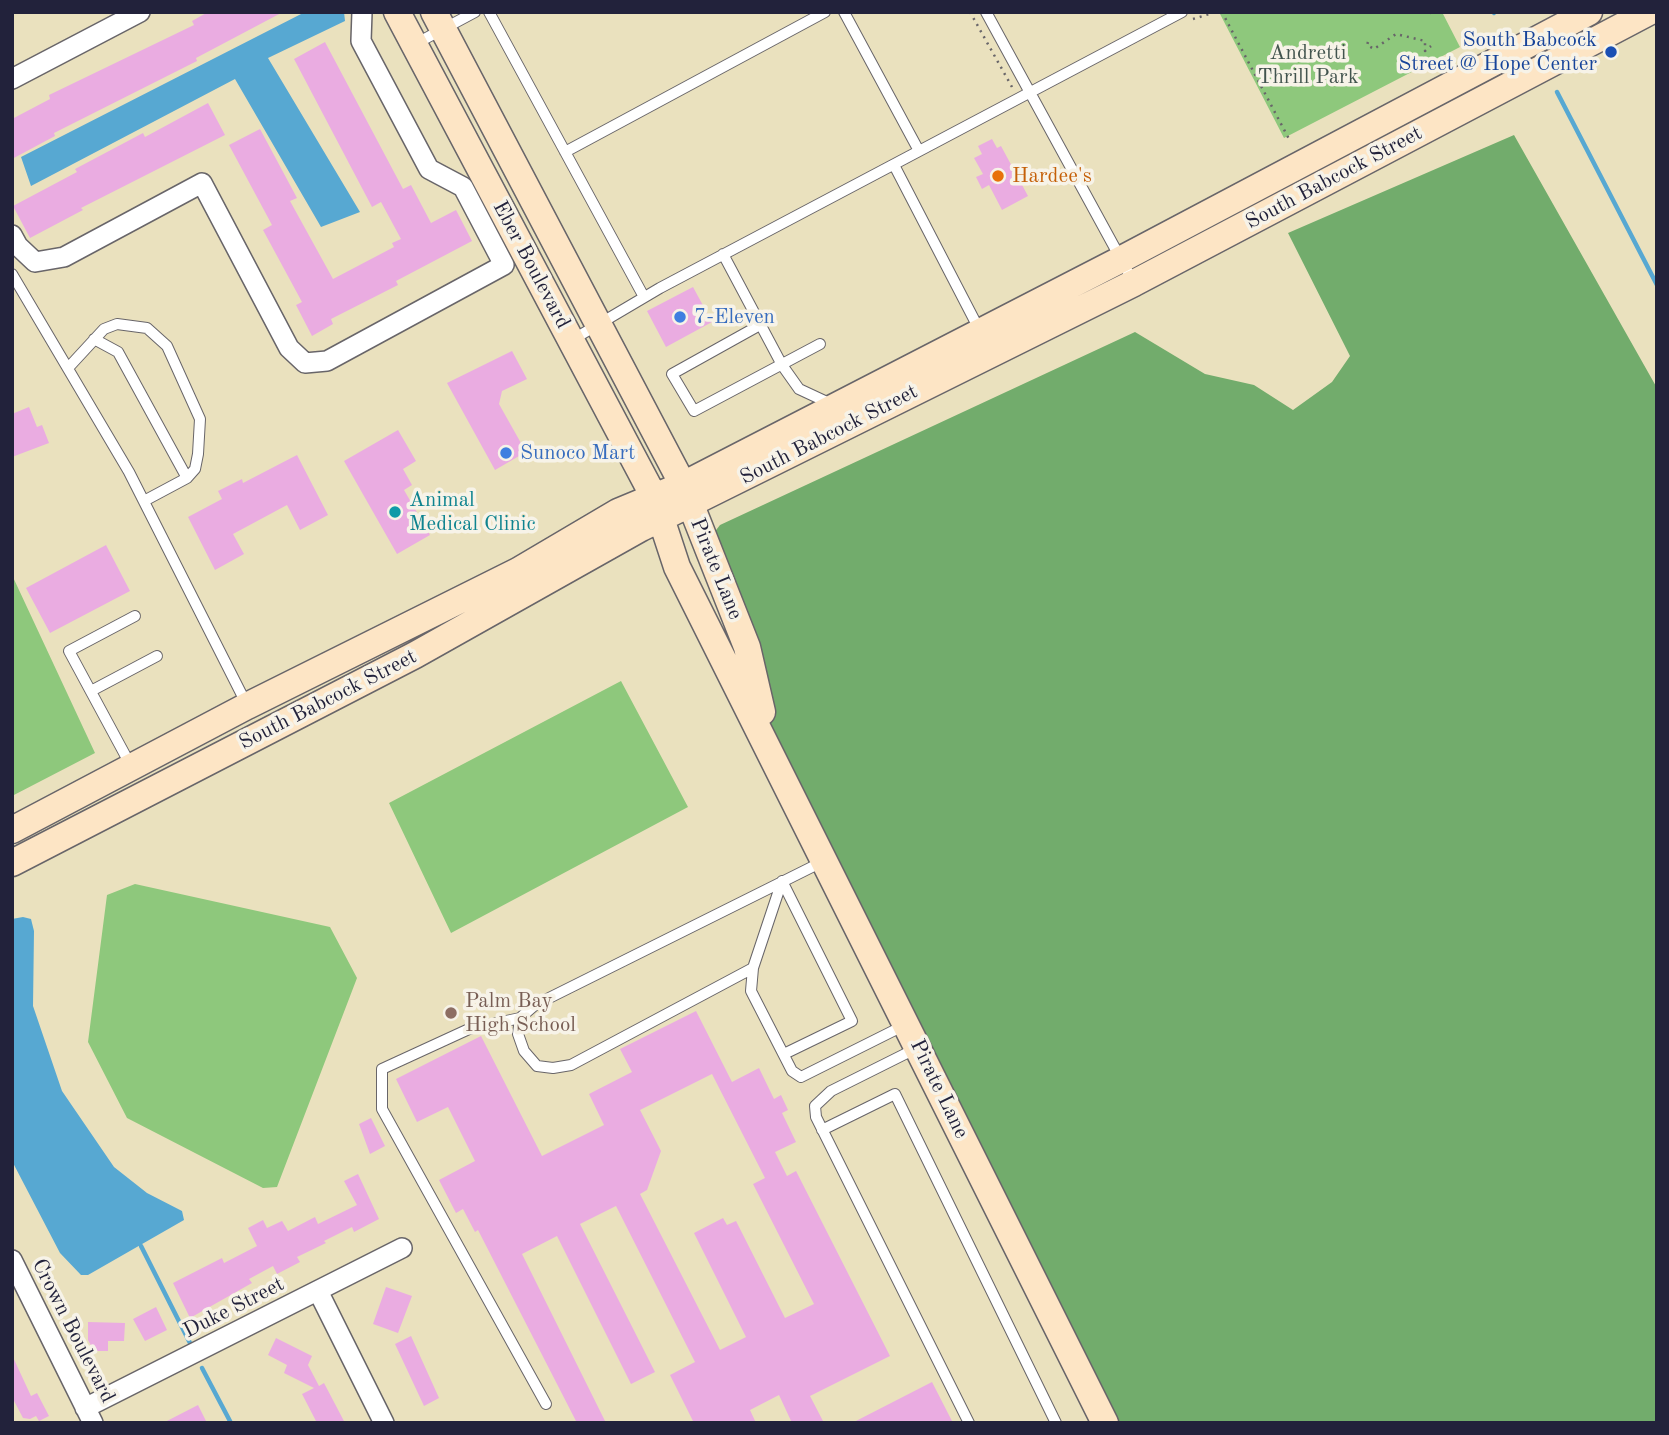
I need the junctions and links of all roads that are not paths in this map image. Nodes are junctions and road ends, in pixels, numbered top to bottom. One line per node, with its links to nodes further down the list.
1 (140, 12): 15 (street)
2 (362, 12): 22 (street)
3 (397, 12): 14 (main road, Eber Boulevard)
4 (475, 12): 12 (lane)
5 (489, 12): 18 (lane)
6 (825, 12): 18 (lane)
7 (844, 12): 17 (lane)
8 (986, 12): 16 (lane)
9 (1589, 12): 23 (main road, South Babcock Street)
10 (1650, 12): 13 (lane); 25 (main road, South Babcock Street)
11 (1181, 13): 16 (lane)
12 (438, 20): 14 (lane); 27 (main road, Eber Boulevard)
13 (1657, 23)
14 (414, 44): 22 (main road, Eber Boulevard)
15 (12, 79)
16 (1029, 93): 17 (lane); 23 (lane)
17 (919, 151): 19 (lane)
18 (565, 152): 26 (lane)
19 (894, 165): 21 (lane); 30 (lane)
20 (12, 235): 22 (street)
21 (723, 254): 26 (lane); 28 (lane)
22 (514, 259): 32 (main road, Eber Boulevard)
23 (1120, 260): 25 (lane); 30 (main road, South Babcock Street)
24 (12, 274): 38 (lane)
25 (1134, 283): 43 (main road, South Babcock Street)
26 (644, 297): 27 (lane)
27 (598, 324): 32 (lane); 43 (main road, Eber Boulevard)
28 (760, 325): 29 (lane); 37 (lane)
29 (746, 332): 33 (lane); 35 (lane)
30 (981, 332): 41 (main road, South Babcock Street)
31 (94, 339): 38 (lane); 42 (lane); 42 (lane)
32 (571, 341): 45 (main road, Eber Boulevard)
33 (752, 343)
34 (820, 344): 37 (lane)
35 (701, 358): 36 (lane); 39 (lane)
36 (688, 364): 37 (lane); 40 (lane)
37 (782, 365): 41 (lane)
38 (68, 368): 44 (lane)
39 (707, 369)
40 (694, 375)
41 (837, 406): 43 (main road, South Babcock Street)
42 (187, 478): 44 (lane)
43 (687, 495): 45 (main road, South Babcock Street); 50 (main road, Pirate Lane)
44 (144, 501): 49 (lane)
45 (657, 508): 49 (main road, South Babcock Street); 50 (main road, Pirate Lane); 54 (main road, South Babcock Street)
46 (135, 616): 48 (lane)
47 (157, 656): 48 (lane)
48 (91, 691): 51 (lane)
49 (247, 705): 51 (main road, South Babcock Street)
50 (773, 754): 53 (main road, Pirate Lane)
51 (132, 767): 52 (main road, South Babcock Street)
52 (12, 830)
53 (825, 860): 55 (lane); 58 (main road, Pirate Lane)
54 (12, 863)
55 (782, 881): 56 (lane); 57 (lane); 59 (lane)
56 (753, 968): 57 (lane); 59 (lane)
57 (520, 1018): 64 (lane)
58 (913, 1036): 59 (lane); 60 (lane); 69 (main road, Pirate Lane)
59 (784, 1054)
60 (822, 1130): 67 (lane); 68 (lane)
61 (402, 1248): 63 (street, Duke Street)
62 (12, 1260): 65 (street, Crown Boulevard)
63 (318, 1290): 65 (street, Duke Street); 66 (street)
64 (546, 1404)
65 (89, 1415)
66 (384, 1423)
67 (969, 1423)
68 (1056, 1423)
69 (1105, 1423)

